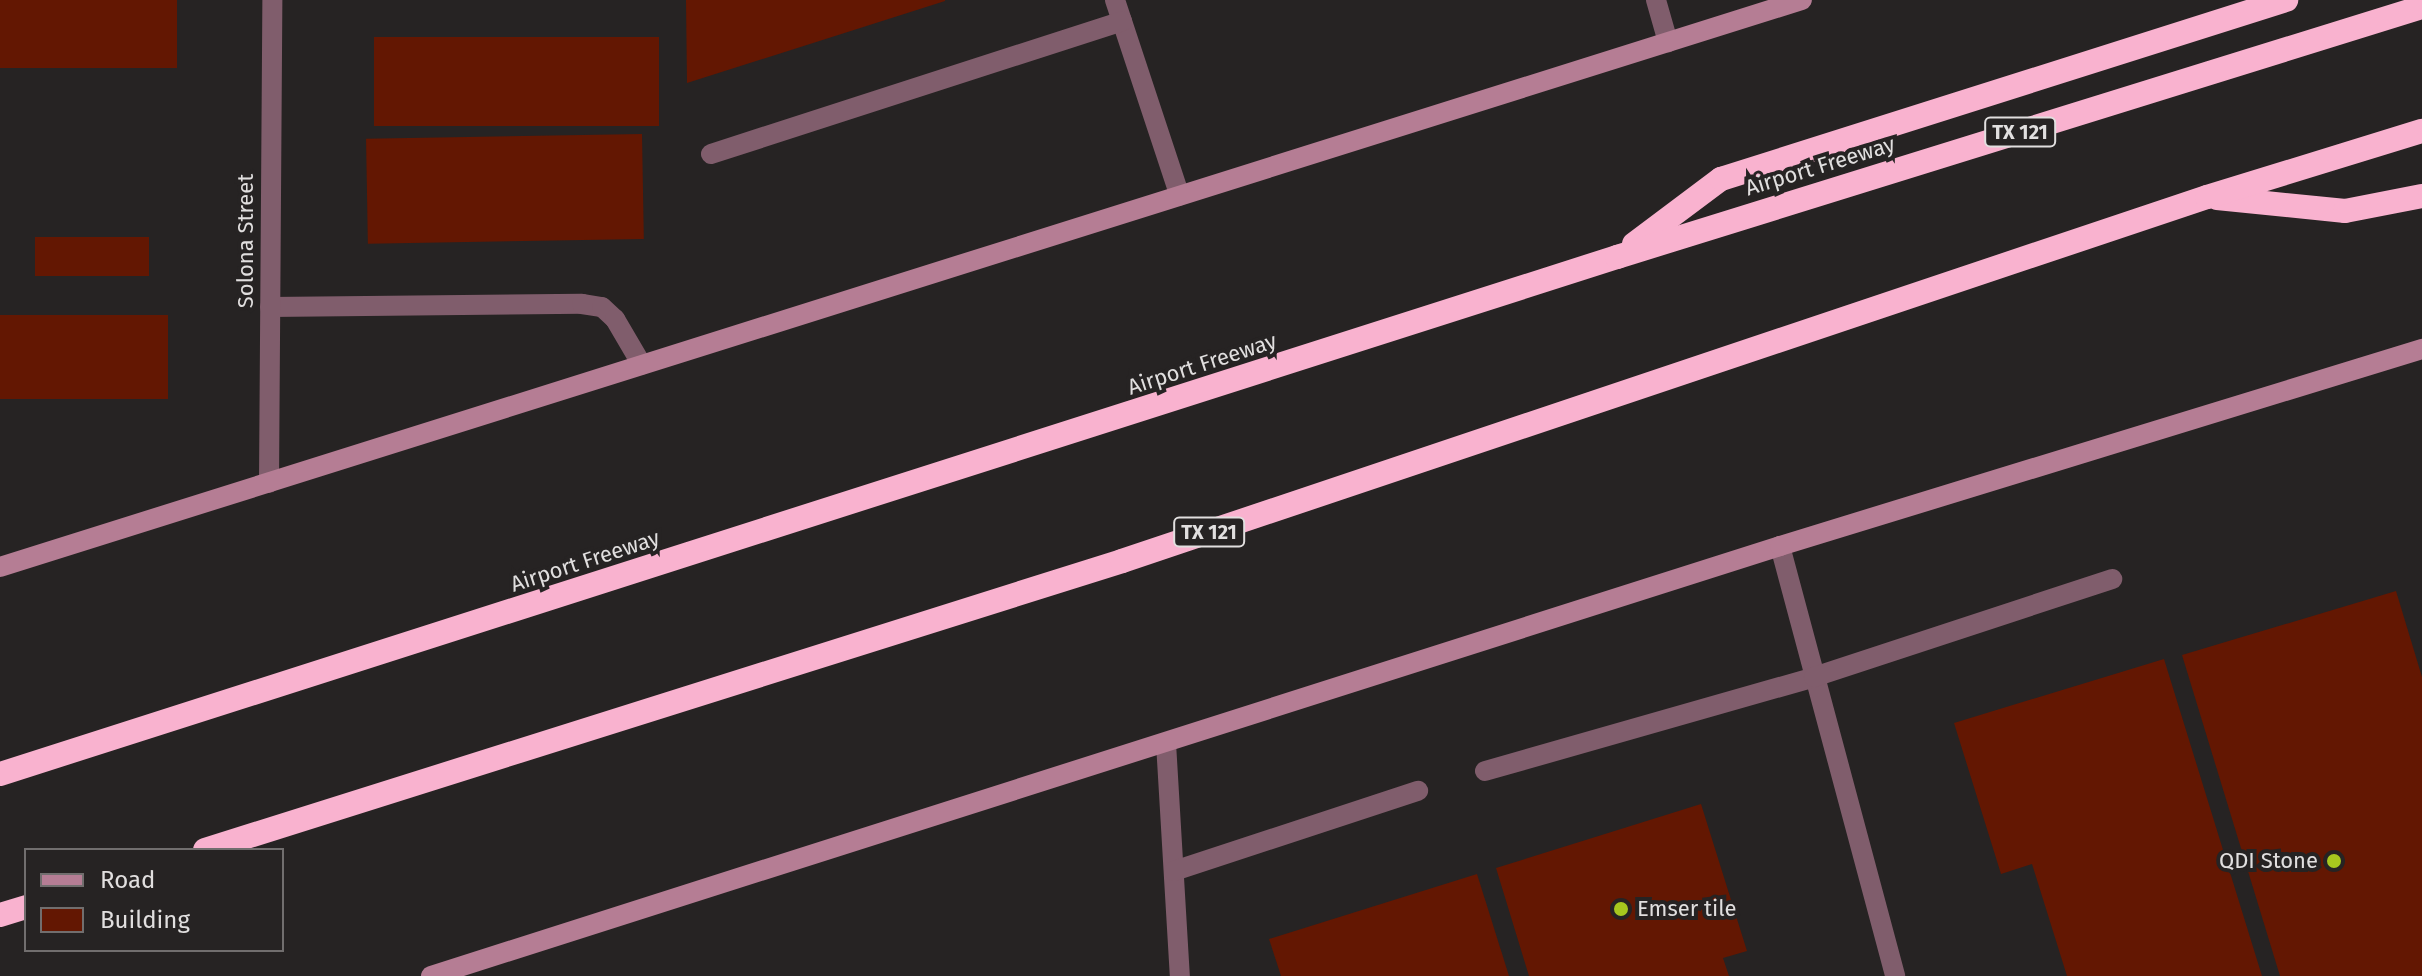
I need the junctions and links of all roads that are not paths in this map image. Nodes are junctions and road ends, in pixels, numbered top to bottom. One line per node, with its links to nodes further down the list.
1 (272, 0): 15 (street, Solona Street)
2 (1115, 0): 7 (street)
3 (1656, 0): 8 (street)
4 (1802, 0): 8 (main road)
5 (2286, 0): 14 (highway)
6 (2422, 7): 14 (highway, Airport Freeway / TX 121)
7 (1122, 21): 10 (street); 11 (street)
8 (1668, 42): 11 (main road)
9 (2422, 131): 13 (highway, TX 121)
10 (711, 154)
11 (1180, 196): 17 (main road)
12 (2422, 196): 13 (highway)
13 (2207, 197): 27 (highway, TX 121)
14 (1617, 257): 25 (highway, Airport Freeway / TX 121)
15 (270, 307): 17 (street); 18 (street, Solona Street)
16 (2422, 349): 19 (main road)
17 (642, 365): 18 (main road)
18 (269, 483): 20 (main road)
19 (1780, 546): 22 (street); 23 (main road)
20 (0, 567)
21 (2112, 579): 22 (street)
22 (1814, 677): 24 (street); 33 (street)
23 (1166, 743): 28 (street); 31 (main road)
24 (1485, 771)
25 (0, 774)
26 (1418, 791): 28 (street)
27 (211, 848)
28 (1174, 871): 32 (street)
29 (24, 908): 30 (highway)
30 (0, 915)
31 (431, 976)
32 (1180, 976)
33 (1895, 976)

